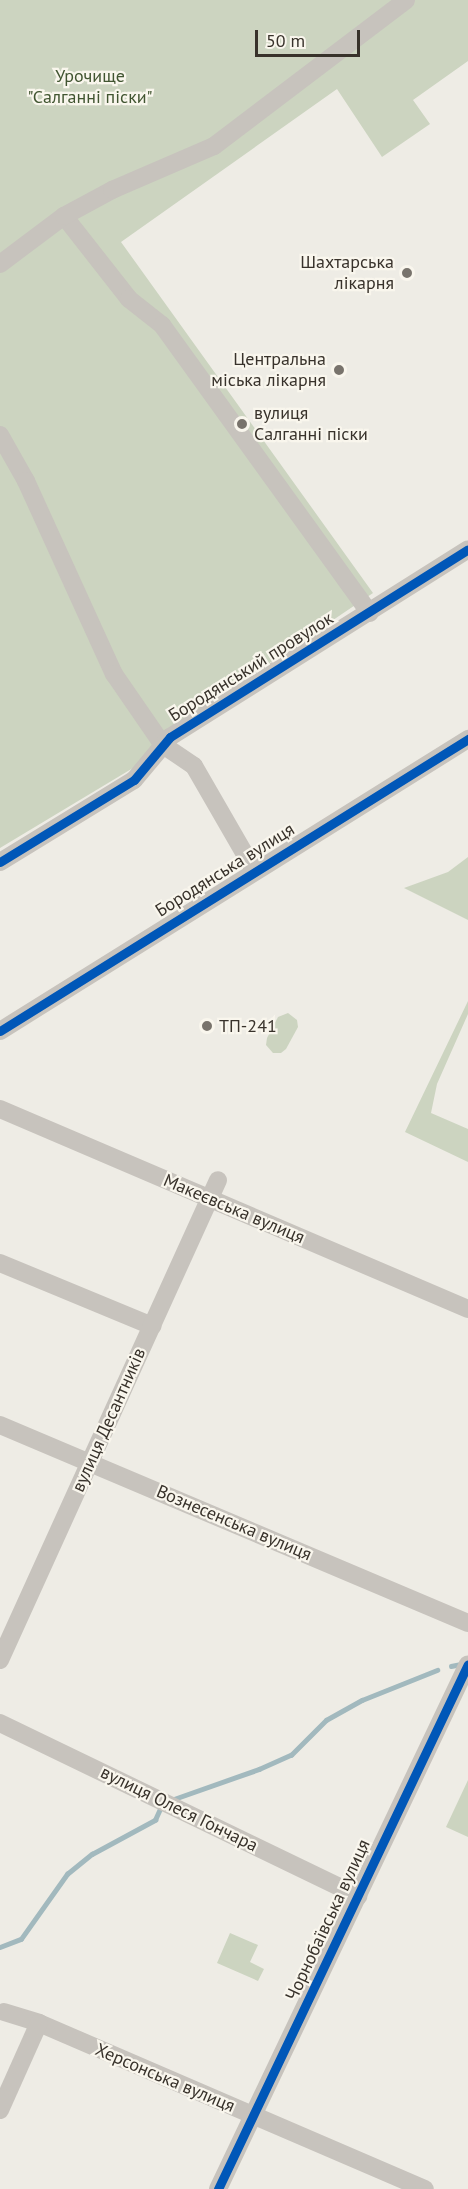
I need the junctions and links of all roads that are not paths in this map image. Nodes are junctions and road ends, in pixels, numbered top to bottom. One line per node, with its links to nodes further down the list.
1 (406, 0): 2 (street)
2 (64, 216): 3 (street); 6 (street)
3 (0, 264)
4 (0, 435): 8 (street)
5 (468, 549): 6 (street, Бородянський провулок)
6 (370, 613): 8 (street, Бородянський провулок)
7 (468, 739): 10 (street, Бородянська вулиця)
8 (163, 745): 9 (street, Бородянський провулок); 10 (street)
9 (0, 862)
10 (254, 870): 11 (street, Бородянська вулиця)
11 (0, 1030)
12 (0, 1108): 14 (street, Макеєвська вулиця)
13 (218, 1180): 14 (street, вулиця Десантників)
14 (210, 1199): 16 (street, Макеєвська вулиця); 17 (street, вулиця Десантників)
15 (0, 1263): 17 (street)
16 (468, 1309)
17 (152, 1326): 19 (street, вулиця Десантників)
18 (0, 1425): 19 (street, Вознесенська вулиця)
19 (90, 1461): 20 (street, Вознесенська вулиця); 21 (street, вулиця Десантників)
20 (468, 1623)
21 (0, 1660)
22 (468, 1664): 24 (street, Чорнобаївська вулиця)
23 (0, 1723): 24 (street, вулиця Олеся Гончара)
24 (358, 1896): 28 (street, Чорнобаївська вулиця)
25 (4, 2012): 26 (street, Херсонська вулиця)
26 (39, 2023): 27 (street); 28 (street, Херсонська вулиця)
27 (0, 2110)
28 (253, 2116): 29 (street, Чорнобаївська вулиця); 30 (street, Херсонська вулиця)
29 (218, 2189)
30 (425, 2189)

